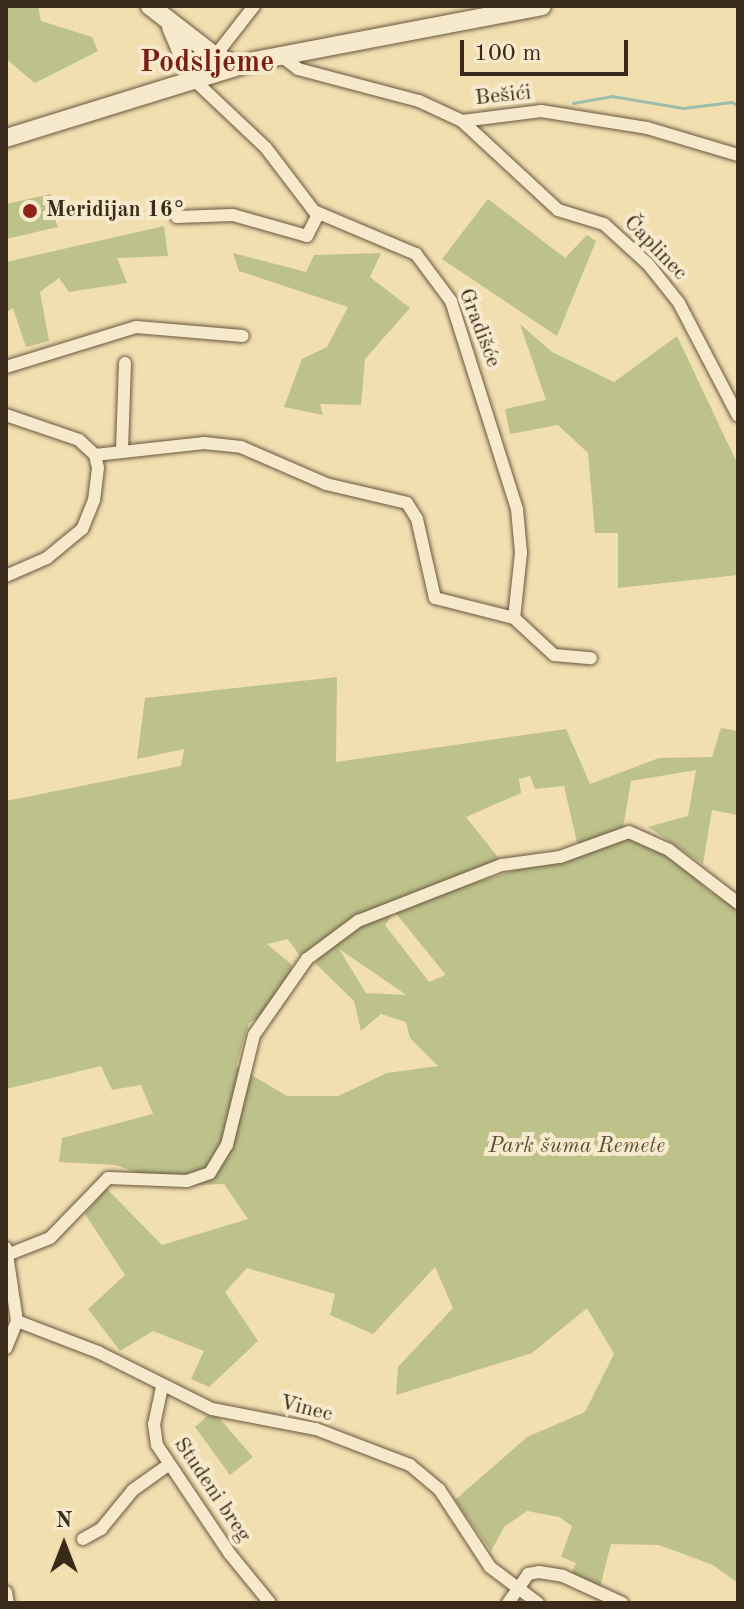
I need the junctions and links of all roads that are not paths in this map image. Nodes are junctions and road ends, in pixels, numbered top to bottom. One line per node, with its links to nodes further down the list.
1 (150, 6): 4 (main road)
2 (254, 6): 5 (street)
3 (542, 6): 6 (main road)
4 (166, 20): 5 (main road); 8 (main road)
5 (215, 56): 7 (main road)
6 (281, 56): 7 (main road); 9 (street, Bešići)
7 (238, 66): 8 (main road)
8 (193, 79): 10 (main road); 12 (street)
9 (462, 121): 11 (street, Bešići); 18 (street, Čaplinec)
10 (6, 138)
11 (738, 155)
12 (318, 214): 13 (street); 22 (street, Gradišće)
13 (177, 217)
14 (243, 336): 16 (street)
15 (125, 363): 19 (street)
16 (6, 367)
17 (6, 415): 20 (street)
18 (738, 416)
19 (122, 449): 20 (street); 22 (street)
20 (95, 455): 21 (street)
21 (6, 576)
22 (514, 618): 23 (street)
23 (591, 658)
24 (738, 903): 25 (street)
25 (7, 1252): 26 (street)
26 (17, 1321): 27 (street); 28 (street, Vinec)
27 (6, 1348)
28 (162, 1387): 29 (street, Studeni breg); 31 (street, Vinec)
29 (168, 1465): 30 (street); 34 (street, Studeni breg)
30 (83, 1539)
31 (516, 1591): 35 (street); 36 (street, Vinec); 37 (street)
32 (6, 1592): 33 (street)
33 (8, 1603)
34 (270, 1603)
35 (508, 1603)
36 (538, 1603)
37 (622, 1603)

